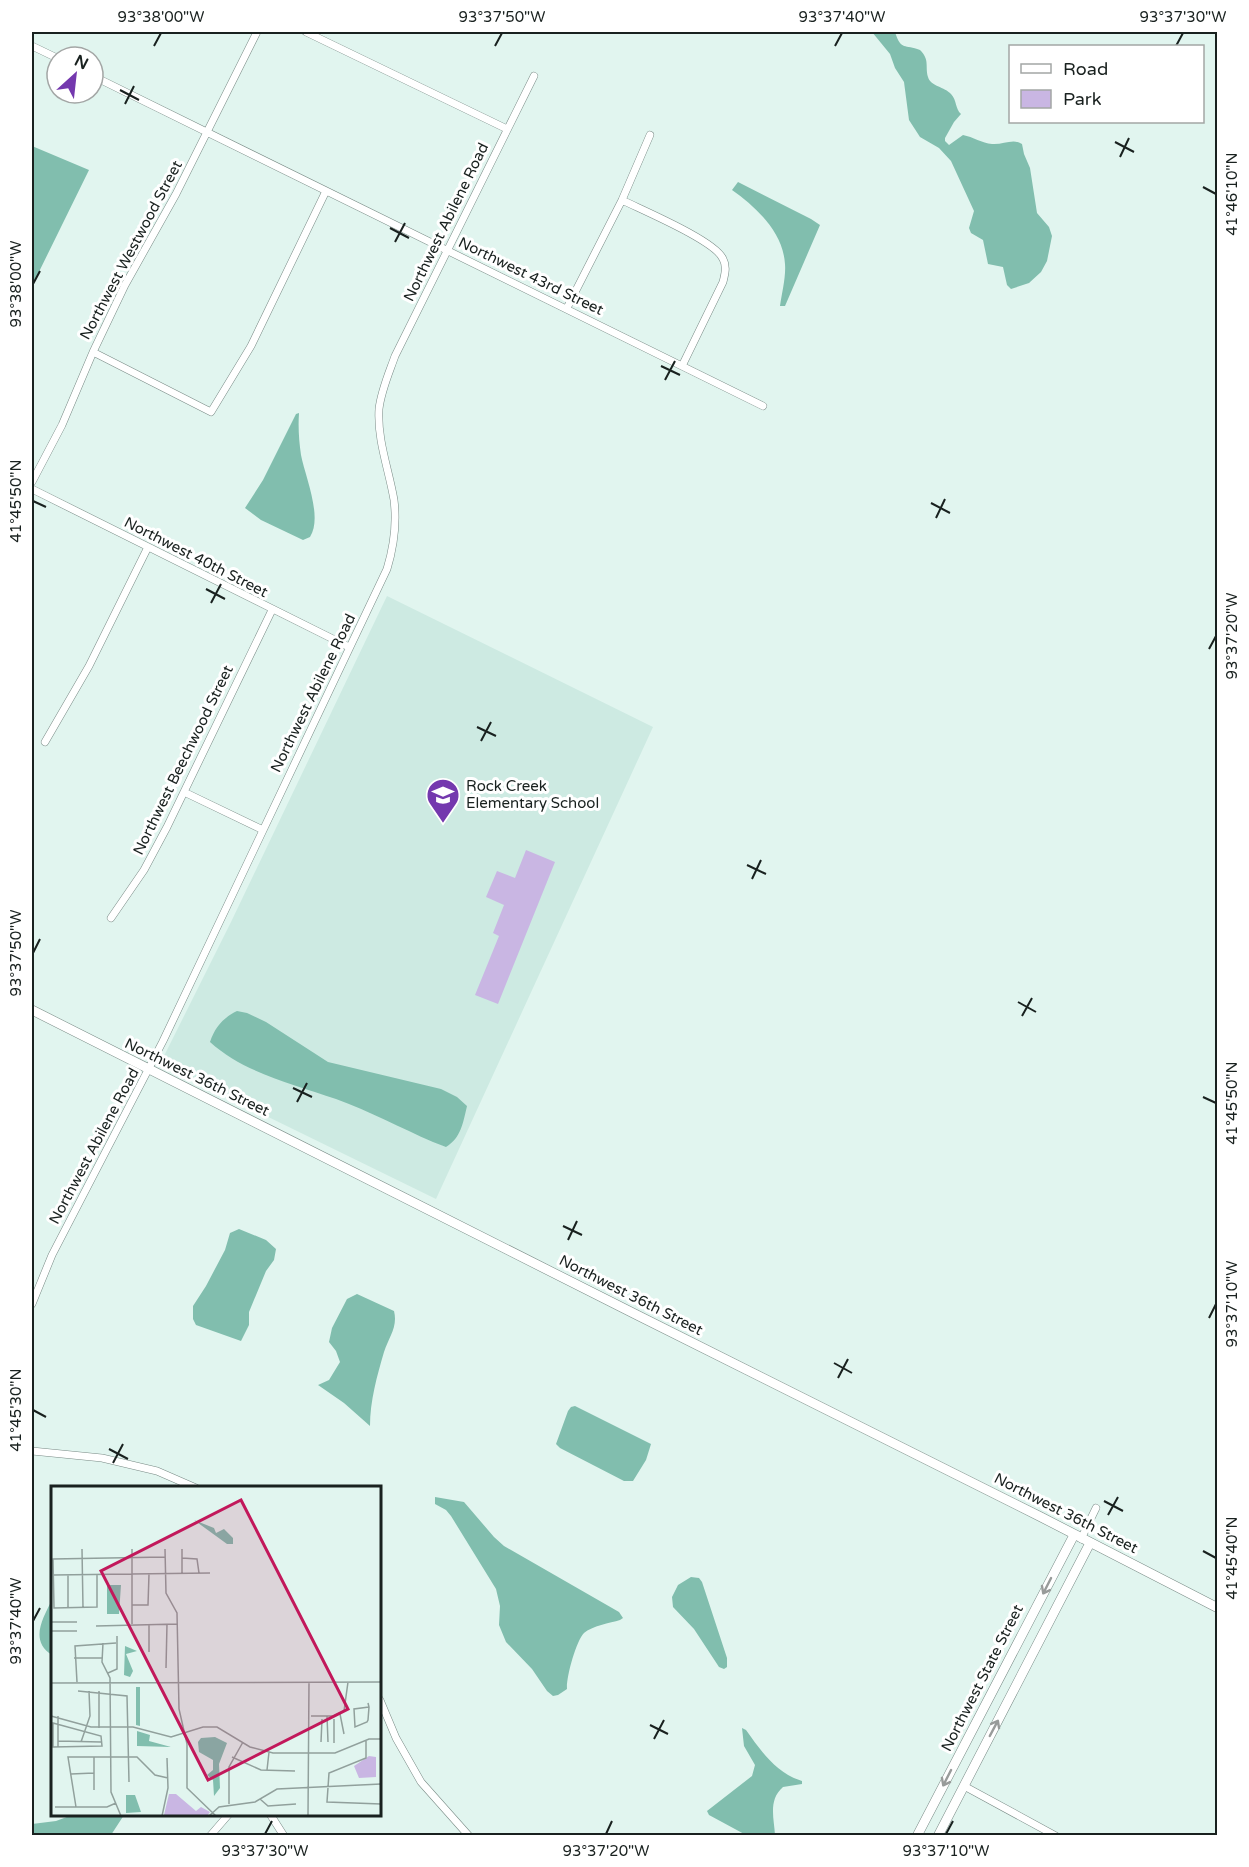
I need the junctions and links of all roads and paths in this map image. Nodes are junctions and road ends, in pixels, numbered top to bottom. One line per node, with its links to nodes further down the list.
1 (257, 32): 6 (street, Northwest Westwood Street)
2 (306, 32): 5 (street)
3 (534, 76): 5 (street, Northwest Abilene Road)
4 (105, 82): 6 (street, Northwest 43rd Street)
5 (507, 129): 10 (street, Northwest Abilene Road)
6 (207, 132): 8 (street, Northwest 43rd Street); 12 (street, Northwest Westwood Street)
7 (650, 135): 9 (street)
8 (326, 191): 10 (street, Northwest 43rd Street); 12 (street)
9 (622, 200): 11 (street); 13 (street)
10 (448, 249): 11 (street, Northwest 43rd Street); 19 (street, Northwest Abilene Road)
11 (567, 308): 13 (street, Northwest 43rd Street)
12 (93, 352): 15 (street, Northwest Westwood Street)
13 (682, 366): 14 (street, Northwest 43rd Street)
14 (763, 406)
15 (32, 482)
16 (32, 489): 17 (street, Northwest 40th Street)
17 (148, 547): 18 (street, Northwest 40th Street); 20 (street)
18 (272, 610): 19 (street, Northwest 40th Street); 21 (street, Northwest Beechwood Street)
19 (349, 647): 22 (street, Northwest Abilene Road)
20 (45, 742)
21 (184, 792): 22 (street); 23 (street, Northwest Beechwood Street)
22 (263, 830): 25 (street, Northwest Abilene Road)
23 (111, 918)
24 (32, 1010): 25 (main road, Northwest 36th Street)
25 (149, 1069): 26 (street, Northwest Abilene Road); 30 (main road, Northwest 36th Street)
26 (32, 1304)
27 (32, 1451): 28 (street)
28 (191, 1486)
29 (1096, 1508): 30 (street)
30 (1082, 1539): 31 (main road, Northwest 36th Street); 35 (main road, one-way to 30); 41 (main road, Northwest State Street, one-way to 41)
31 (1218, 1608)
32 (381, 1702): 33 (street)
33 (389, 1722): 34 (street); 40 (street)
34 (381, 1726)
35 (964, 1786): 42 (main road); 43 (street)
36 (228, 1816): 38 (street)
37 (271, 1816): 39 (street)
38 (210, 1836)
39 (284, 1836)
40 (469, 1836)
41 (917, 1836)
42 (938, 1836)
43 (1056, 1836)

